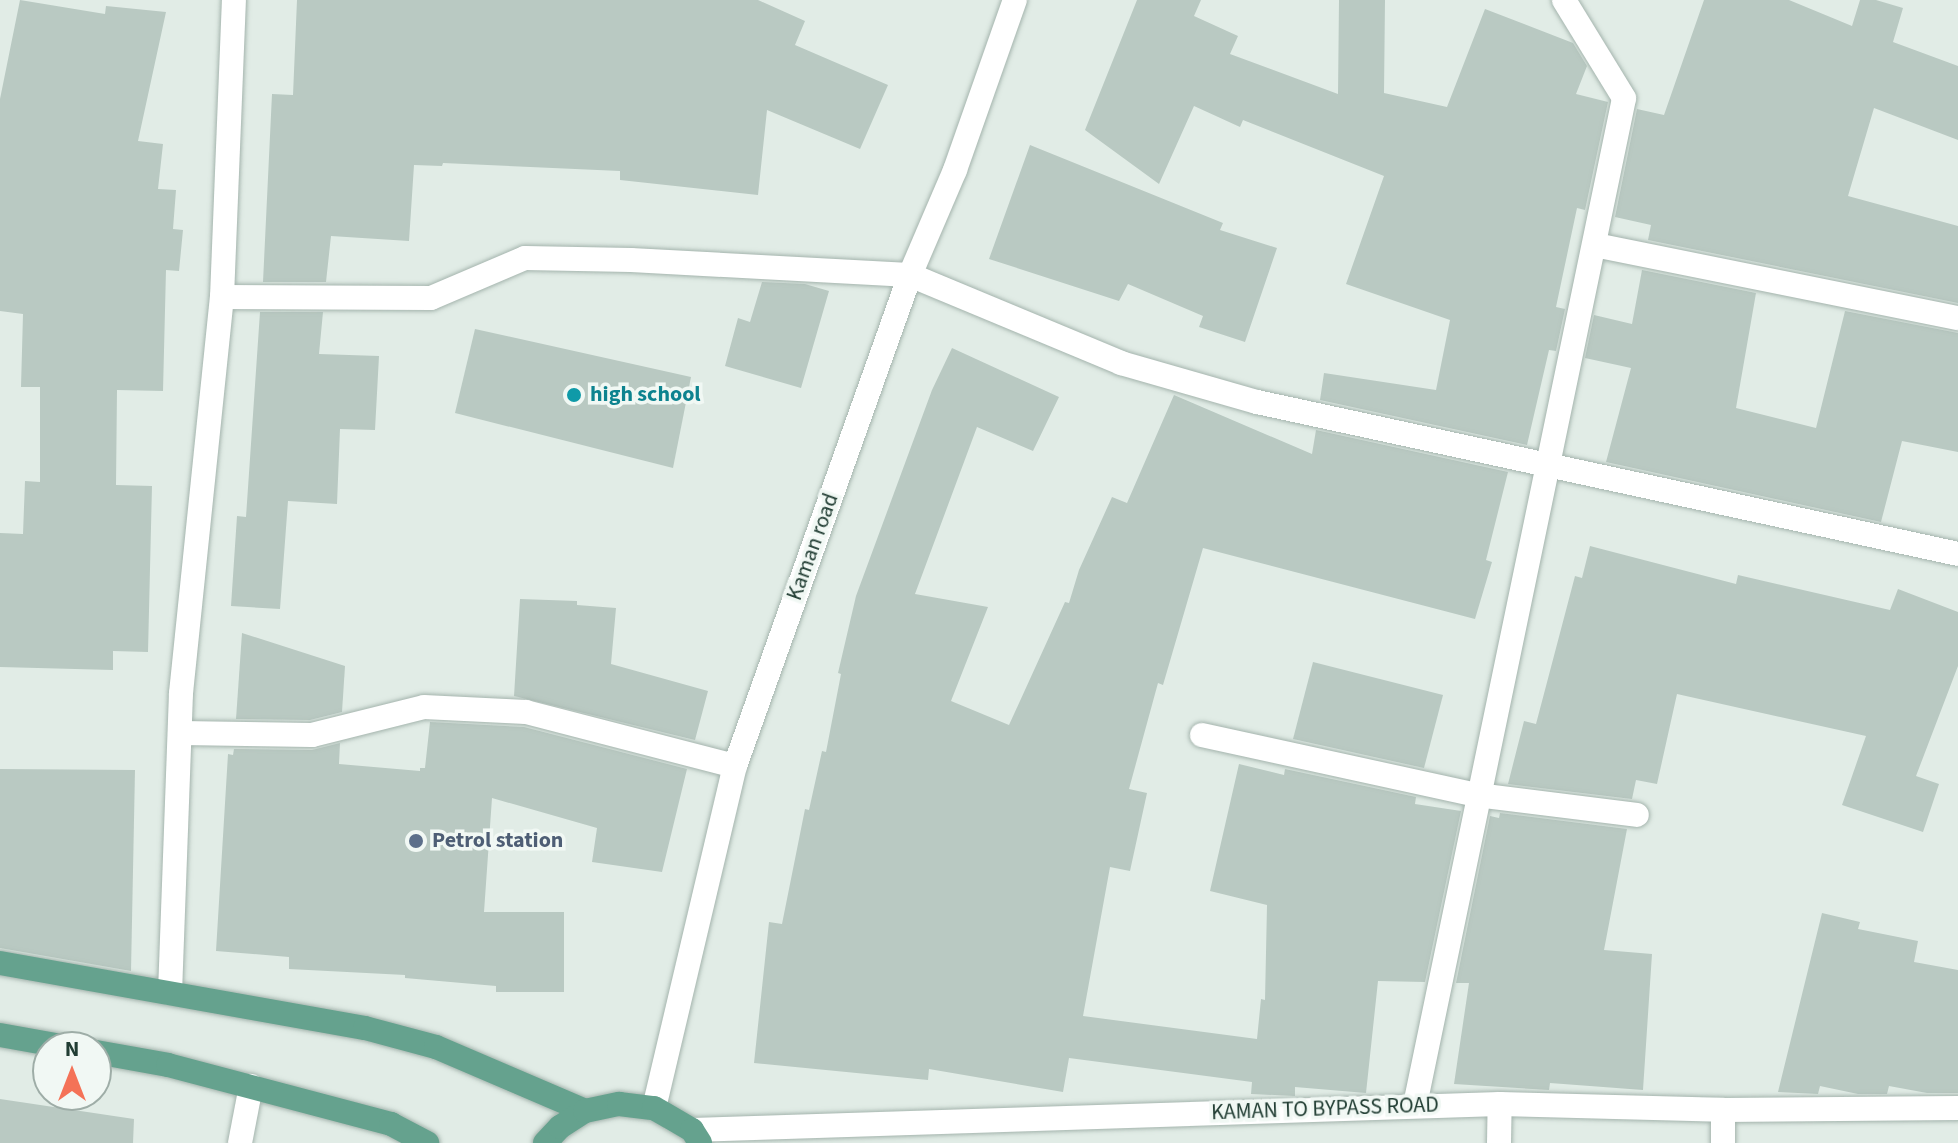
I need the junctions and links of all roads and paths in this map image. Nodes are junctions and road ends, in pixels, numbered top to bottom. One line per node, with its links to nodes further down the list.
1 (234, 0): 6 (street)
2 (1015, 0): 5 (street, Kaman road)
3 (1564, 0): 4 (street)
4 (1595, 245): 7 (street); 8 (street)
5 (910, 275): 6 (street); 8 (street); 12 (street, Kaman road)
6 (222, 297): 10 (street)
7 (1958, 318)
8 (1546, 465): 9 (street); 13 (street)
9 (1958, 554)
10 (181, 733): 12 (street); 16 (street)
11 (1202, 735): 13 (street)
12 (735, 766): 23 (street, Kaman road)
13 (1477, 795): 14 (street); 22 (street)
14 (1637, 815)
15 (0, 963): 16 (main road)
16 (170, 993): 26 (main road)
17 (0, 1035): 18 (main road)
18 (32, 1041)
19 (112, 1056): 20 (main road)
20 (251, 1086): 28 (street); 29 (main road)
21 (1500, 1104): 22 (street, KAMAN TO BYPASS ROAD); 25 (street, KAMAN TO BYPASS ROAD); 31 (street)
22 (1415, 1105): 27 (street, KAMAN TO BYPASS ROAD)
23 (654, 1108): 26 (main road); 27 (main road)
24 (1958, 1108): 25 (street, KAMAN TO BYPASS ROAD)
25 (1723, 1110): 32 (street)
26 (585, 1111): 30 (main road)
27 (696, 1137)
28 (240, 1143)
29 (427, 1143)
30 (545, 1143)
31 (1499, 1143)
32 (1723, 1143)

